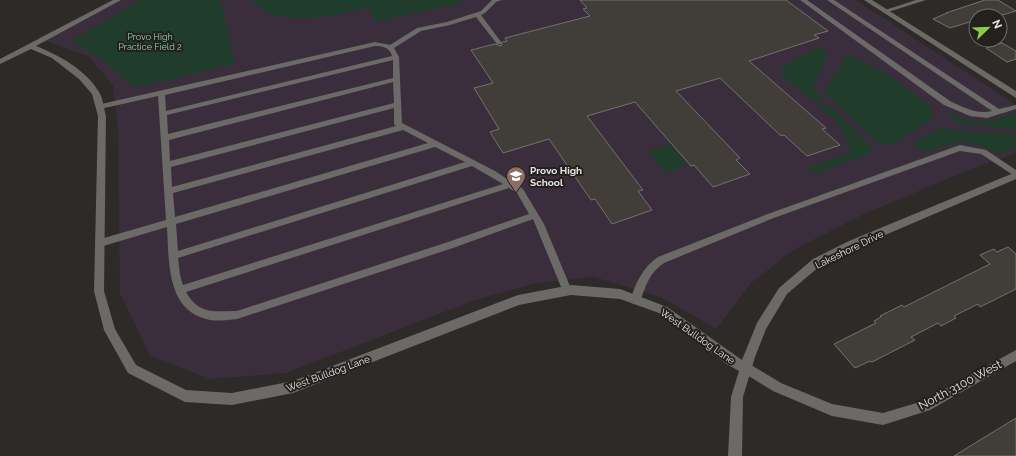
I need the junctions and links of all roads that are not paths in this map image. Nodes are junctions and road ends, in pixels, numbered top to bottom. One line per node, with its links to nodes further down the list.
1 (118, 0): 10 (street)
2 (499, 0): 8 (lane)
3 (803, 0): 20 (lane)
4 (830, 0): 20 (lane)
5 (867, 0): 7 (street)
6 (923, 0): 7 (street)
7 (884, 12): 16 (street)
8 (476, 14): 9 (lane); 11 (lane)
9 (498, 43)
10 (30, 46): 13 (street); 18 (street, West Bulldog Lane)
11 (390, 47): 12 (lane); 15 (lane)
12 (396, 57): 14 (lane); 21 (lane)
13 (0, 62)
14 (397, 79): 17 (lane); 23 (lane)
15 (161, 93): 18 (lane); 21 (lane)
16 (1016, 95)
17 (398, 104): 22 (lane); 26 (lane)
18 (100, 107): 32 (street, West Bulldog Lane)
19 (1016, 107): 20 (lane)
20 (998, 112)
21 (162, 114): 23 (lane)
22 (403, 127): 24 (lane); 29 (lane)
23 (164, 138): 26 (lane)
24 (435, 144): 25 (lane); 31 (lane)
25 (473, 163): 28 (lane); 33 (lane)
26 (166, 165): 29 (lane)
27 (1016, 175): 36 (lane); 38 (street, Lakeshore Drive)
28 (510, 185): 30 (lane); 34 (lane)
29 (168, 192): 31 (lane)
30 (535, 215): 34 (lane); 35 (lane)
31 (170, 222): 32 (lane); 33 (lane)
32 (100, 243): 35 (street, West Bulldog Lane)
33 (173, 256): 34 (lane)
34 (179, 290)
35 (567, 291): 36 (street, West Bulldog Lane)
36 (634, 300): 38 (street, West Bulldog Lane)
37 (1016, 355): 38 (street, North 3100 West)
38 (746, 368): 39 (street, Lakeshore Drive)
39 (735, 456)

